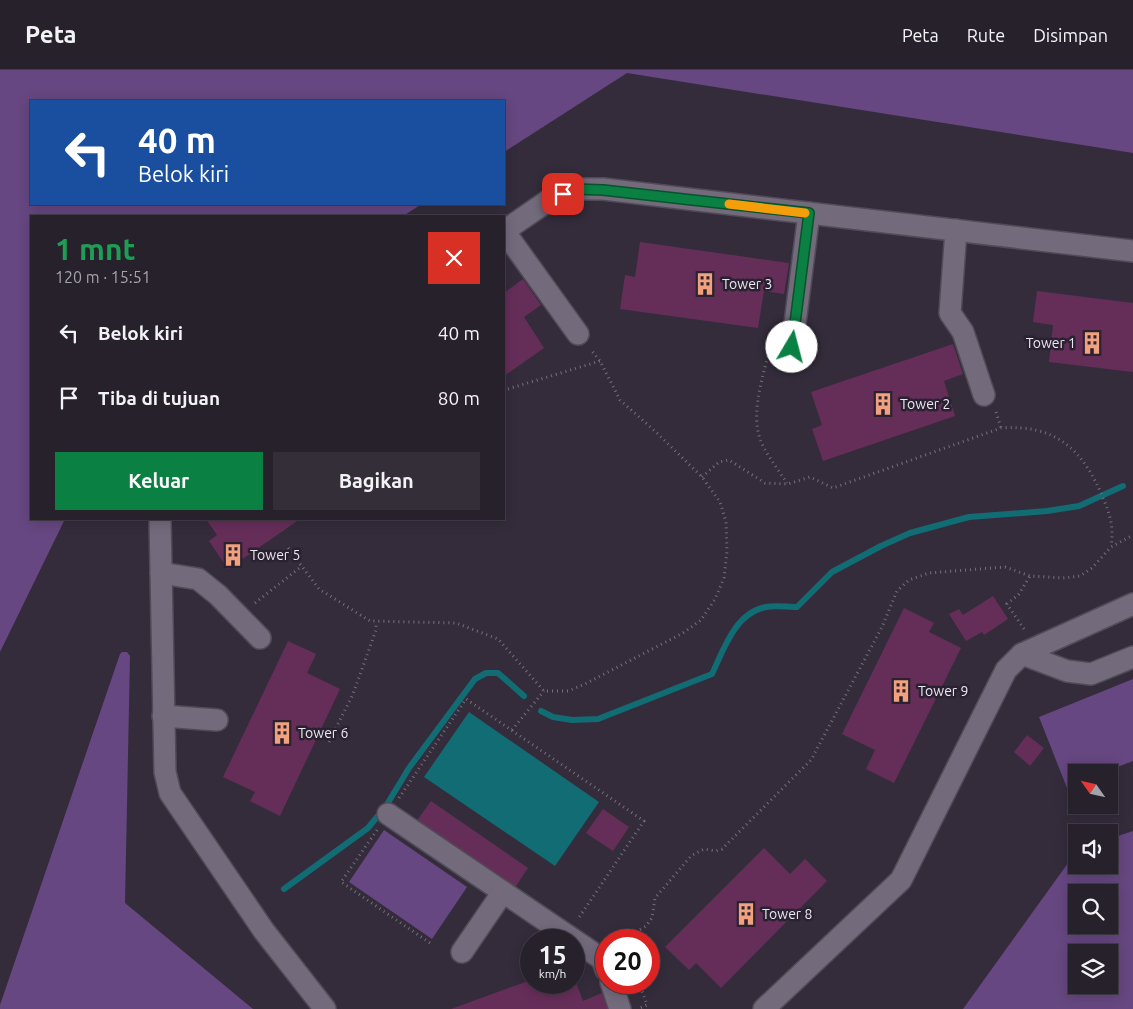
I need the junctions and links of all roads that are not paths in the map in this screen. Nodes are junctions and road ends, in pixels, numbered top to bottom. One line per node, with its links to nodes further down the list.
1 (809, 213): 2 (lane); 3 (lane); 7 (lane)
2 (505, 230)
3 (956, 230): 5 (lane); 8 (lane)
4 (505, 232): 6 (lane)
5 (1133, 251)
6 (578, 334)
7 (792, 347)
8 (984, 395)
9 (160, 520): 10 (lane)
10 (161, 572): 12 (lane); 15 (lane)
11 (1133, 604): 13 (lane)
12 (260, 638)
13 (1022, 654): 14 (lane); 24 (lane)
14 (1133, 657)
15 (163, 716): 16 (lane); 22 (lane)
16 (217, 720)
17 (388, 814): 18 (lane)
18 (503, 892): 19 (lane); 20 (lane)
19 (462, 952)
20 (595, 954)
21 (615, 994): 23 (lane)
22 (325, 1009)
23 (620, 1009)
24 (764, 1009)

